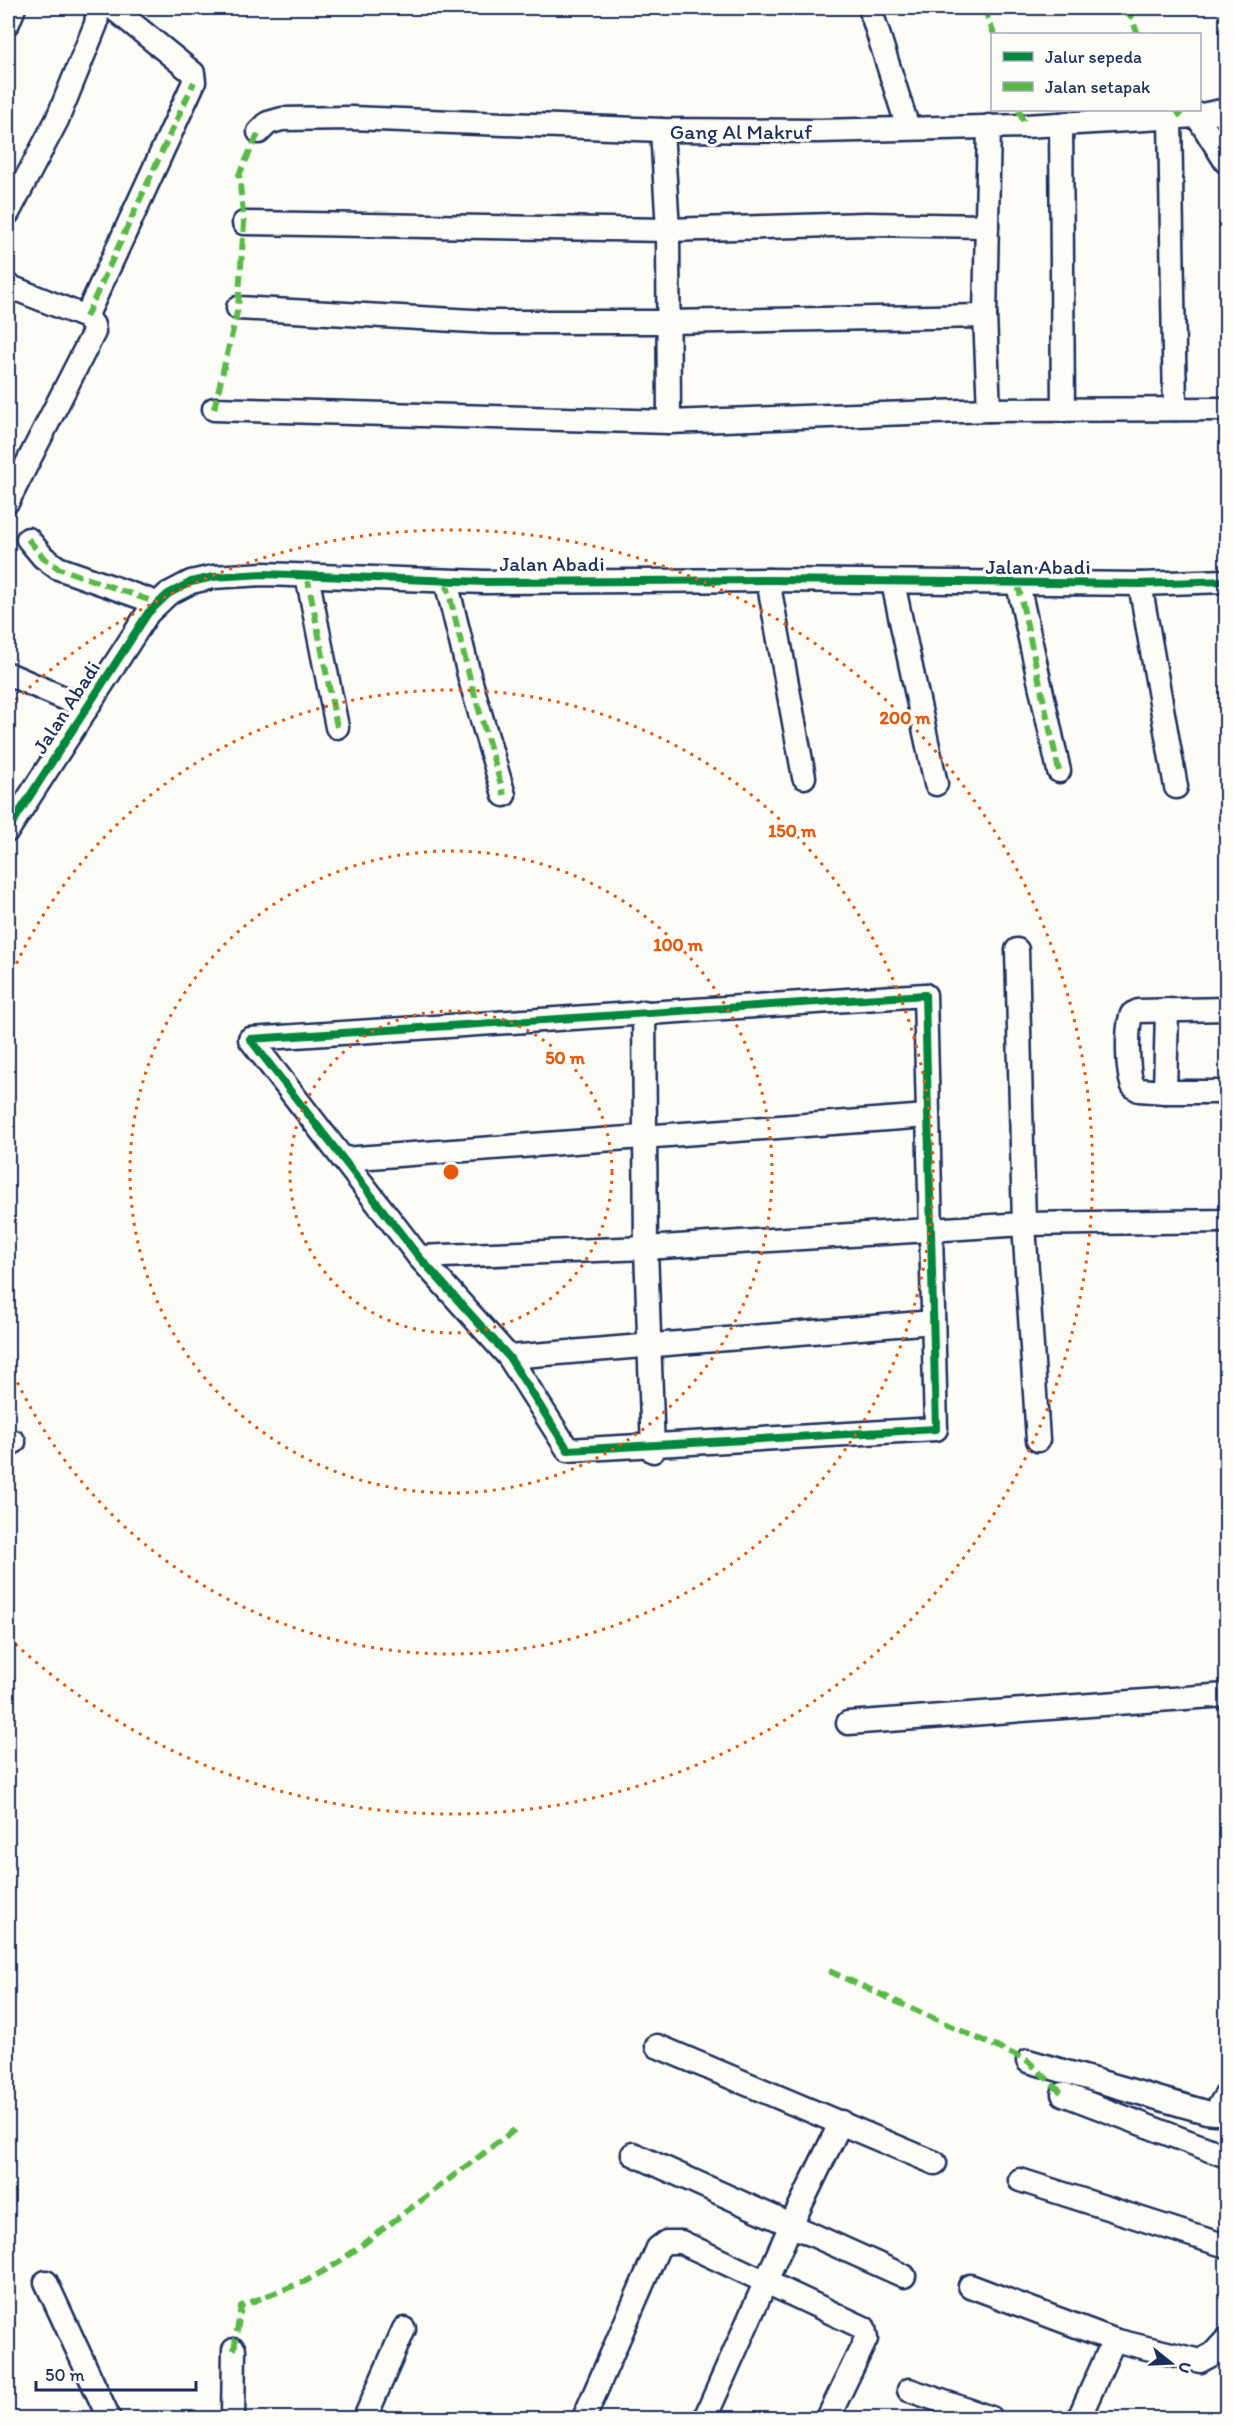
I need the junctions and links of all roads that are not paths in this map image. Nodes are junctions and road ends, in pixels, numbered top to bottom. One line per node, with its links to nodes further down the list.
1 (14, 8): 5 (street)
2 (98, 8): 15 (street)
3 (113, 8): 22 (street)
4 (870, 8): 11 (street)
5 (8, 22)
6 (1227, 110): 7 (street, Gang Al Makruf)
7 (1197, 116): 8 (street, Gang Al Makruf); 14 (street)
8 (1170, 118): 9 (street, Gang Al Makruf); 25 (street)
9 (1061, 124): 10 (street, Gang Al Makruf); 28 (street)
10 (989, 126): 11 (street, Gang Al Makruf); 17 (street)
11 (908, 128): 12 (street, Gang Al Makruf)
12 (662, 130): 13 (street, Gang Al Makruf); 18 (street)
13 (259, 132)
14 (1227, 162)
15 (8, 213)
16 (244, 223): 18 (street)
17 (987, 226): 18 (street); 21 (street)
18 (668, 230): 23 (street)
19 (10, 292): 22 (street)
20 (238, 308): 23 (street)
21 (986, 316): 23 (street); 27 (street)
22 (86, 317): 30 (street)
23 (668, 322): 29 (street)
24 (214, 409): 29 (street)
25 (1175, 409): 26 (street); 28 (street)
26 (1227, 409)
27 (989, 410): 28 (street); 29 (street)
28 (1063, 410)
29 (669, 422)
30 (8, 501)
31 (28, 539): 39 (street)
32 (307, 575): 34 (street, Jalan Abadi); 39 (street, Jalan Abadi); 42 (street)
33 (768, 580): 34 (street, Jalan Abadi); 36 (street, Jalan Abadi); 44 (street)
34 (446, 581): 47 (street)
35 (1227, 581): 38 (street, Jalan Abadi)
36 (893, 583): 37 (street, Jalan Abadi); 45 (street)
37 (1018, 584): 38 (street, Jalan Abadi); 43 (street)
38 (1140, 584): 46 (street)
39 (157, 603): 41 (street, Jalan Abadi)
40 (8, 674): 41 (street)
41 (87, 708): 48 (street, Jalan Abadi)
42 (337, 727)
43 (1059, 771)
44 (804, 777)
45 (936, 784)
46 (1176, 787)
47 (504, 795)
48 (8, 830)
49 (1017, 950): 59 (street)
50 (1227, 1009): 51 (street)
51 (1167, 1010): 53 (street); 53 (street)
52 (644, 1012): 55 (street); 56 (street); 57 (street)
53 (1165, 1092): 54 (street)
54 (1227, 1092)
55 (928, 1116): 56 (street); 60 (street)
56 (645, 1137): 57 (street); 61 (street)
57 (343, 1159): 62 (street)
58 (1227, 1221): 59 (street)
59 (1024, 1224): 60 (street); 66 (street)
60 (931, 1230): 61 (street); 63 (street)
61 (646, 1248): 62 (street); 64 (street)
62 (419, 1257): 65 (street)
63 (933, 1322): 64 (street); 67 (street)
64 (649, 1345): 65 (street); 67 (street)
65 (509, 1357): 67 (street)
66 (1038, 1440)
67 (653, 1448)
68 (1227, 1695): 69 (street)
69 (848, 1723)
70 (657, 2046): 74 (street)
71 (1028, 2061): 73 (street)
72 (1063, 2094): 76 (street)
73 (1227, 2095)
74 (841, 2122): 77 (street); 79 (street)
75 (633, 2154): 79 (street)
76 (1227, 2157)
77 (935, 2163)
78 (1020, 2180): 80 (street)
79 (791, 2225): 81 (street); 83 (street)
80 (1227, 2246)
81 (904, 2276)
82 (46, 2282): 90 (street)
83 (765, 2282): 93 (street); 94 (street); 95 (street)
84 (970, 2286): 86 (street)
85 (404, 2329): 92 (street)
86 (1114, 2340): 87 (street); 97 (street)
87 (1227, 2340)
88 (234, 2350): 91 (street)
89 (909, 2390): 96 (street)
90 (109, 2418)
91 (233, 2418)
92 (365, 2418)
93 (584, 2418)
94 (705, 2418)
95 (828, 2418)
96 (991, 2418)
97 (1078, 2418)

